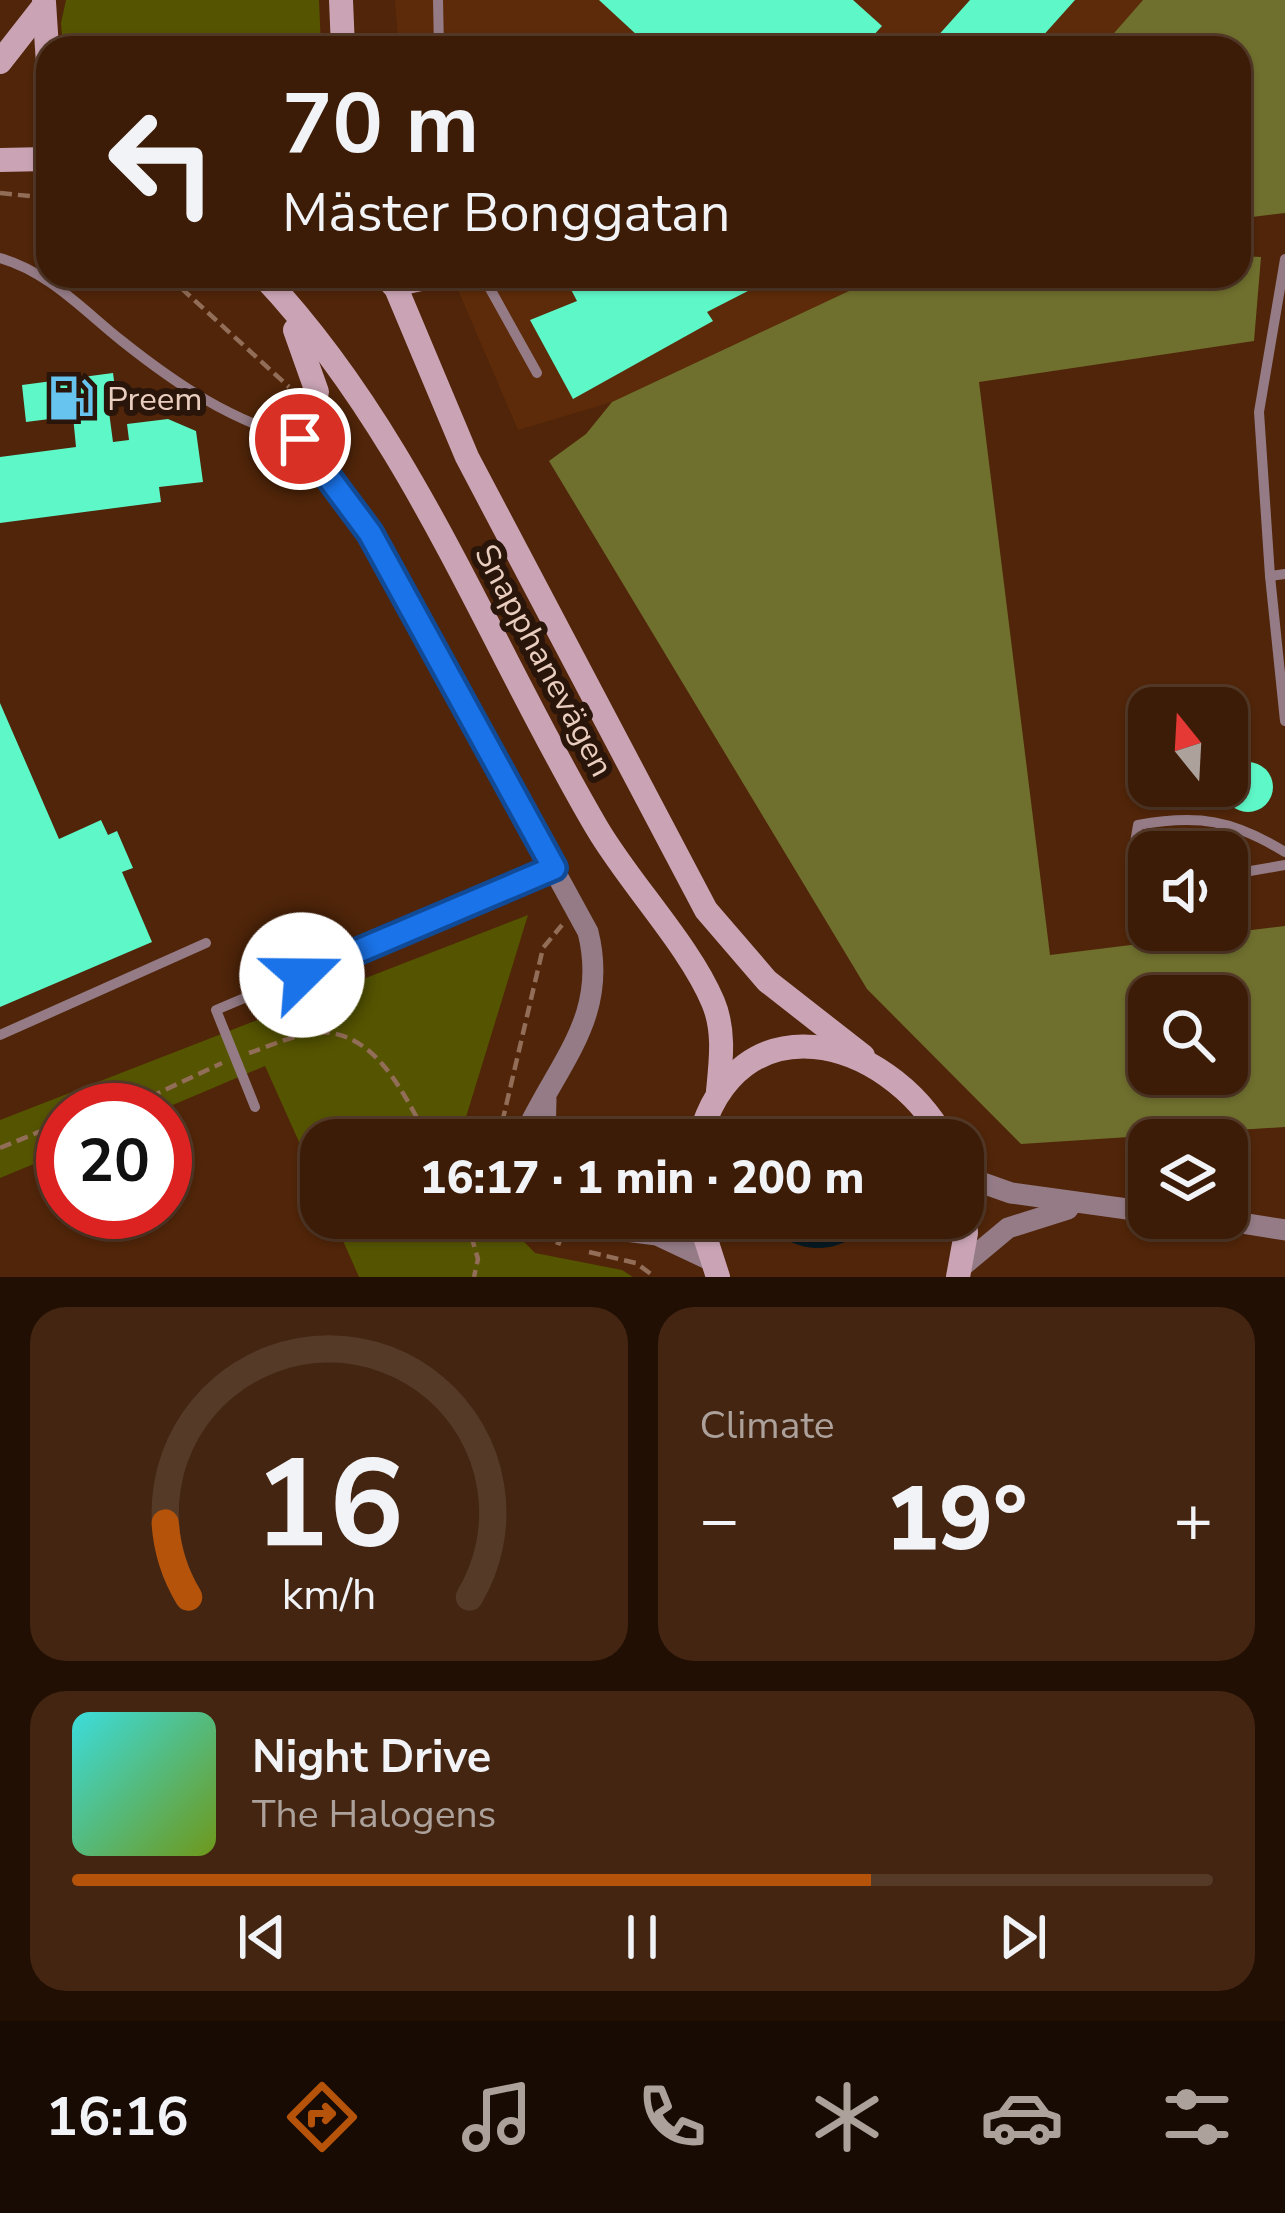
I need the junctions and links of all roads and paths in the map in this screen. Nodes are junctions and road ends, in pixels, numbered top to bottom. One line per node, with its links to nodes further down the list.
1 (438, 0): 4 (lane)
2 (44, 4): 3 (main road); 5 (main road)
3 (46, 36)
4 (439, 36)
5 (0, 62)
6 (36, 159): 7 (main road)
7 (0, 160)
8 (0, 193): 9 (path)
9 (36, 197)
10 (0, 258): 12 (lane)
11 (1285, 259): 19 (lane)
12 (36, 272)
13 (60, 288): 21 (lane)
14 (272, 288): 21 (main road)
15 (275, 288): 38 (main road, Snapphanevägen)
16 (395, 288): 35 (main road, Snapphanevägen)
17 (490, 288): 20 (lane)
18 (1285, 369): 19 (lane)
19 (1268, 371): 23 (lane)
20 (537, 373)
21 (300, 439): 30 (street)
22 (1285, 574): 23 (lane)
23 (1270, 576): 24 (lane)
24 (1285, 721)
25 (1137, 831): 26 (lane)
26 (1244, 831)
27 (1248, 832): 28 (lane)
28 (1285, 852)
29 (1285, 865): 31 (lane)
30 (554, 868): 39 (street); 40 (lane)
31 (1248, 871)
32 (206, 943): 33 (lane)
33 (0, 1035)
34 (247, 1053): 41 (path)
35 (863, 1057): 38 (main road); 45 (main road, Snapphanevägen)
36 (225, 1062): 37 (path)
37 (180, 1083)
38 (718, 1091): 44 (main road)
39 (546, 1093): 42 (street); 43 (street)
40 (255, 1108)
41 (417, 1119)
42 (536, 1119)
43 (545, 1119)
44 (706, 1119)
45 (930, 1119)
46 (36, 1133): 47 (path)
47 (0, 1148)
48 (984, 1186): 49 (street)
49 (1082, 1206): 50 (street); 58 (street)
50 (1128, 1210)
51 (1248, 1224): 52 (street)
52 (1285, 1230)
53 (472, 1239): 59 (path)
54 (664, 1239): 57 (street)
55 (705, 1239): 57 (main road)
56 (961, 1239): 58 (main road)
57 (714, 1269)
58 (959, 1272)
59 (475, 1277)

